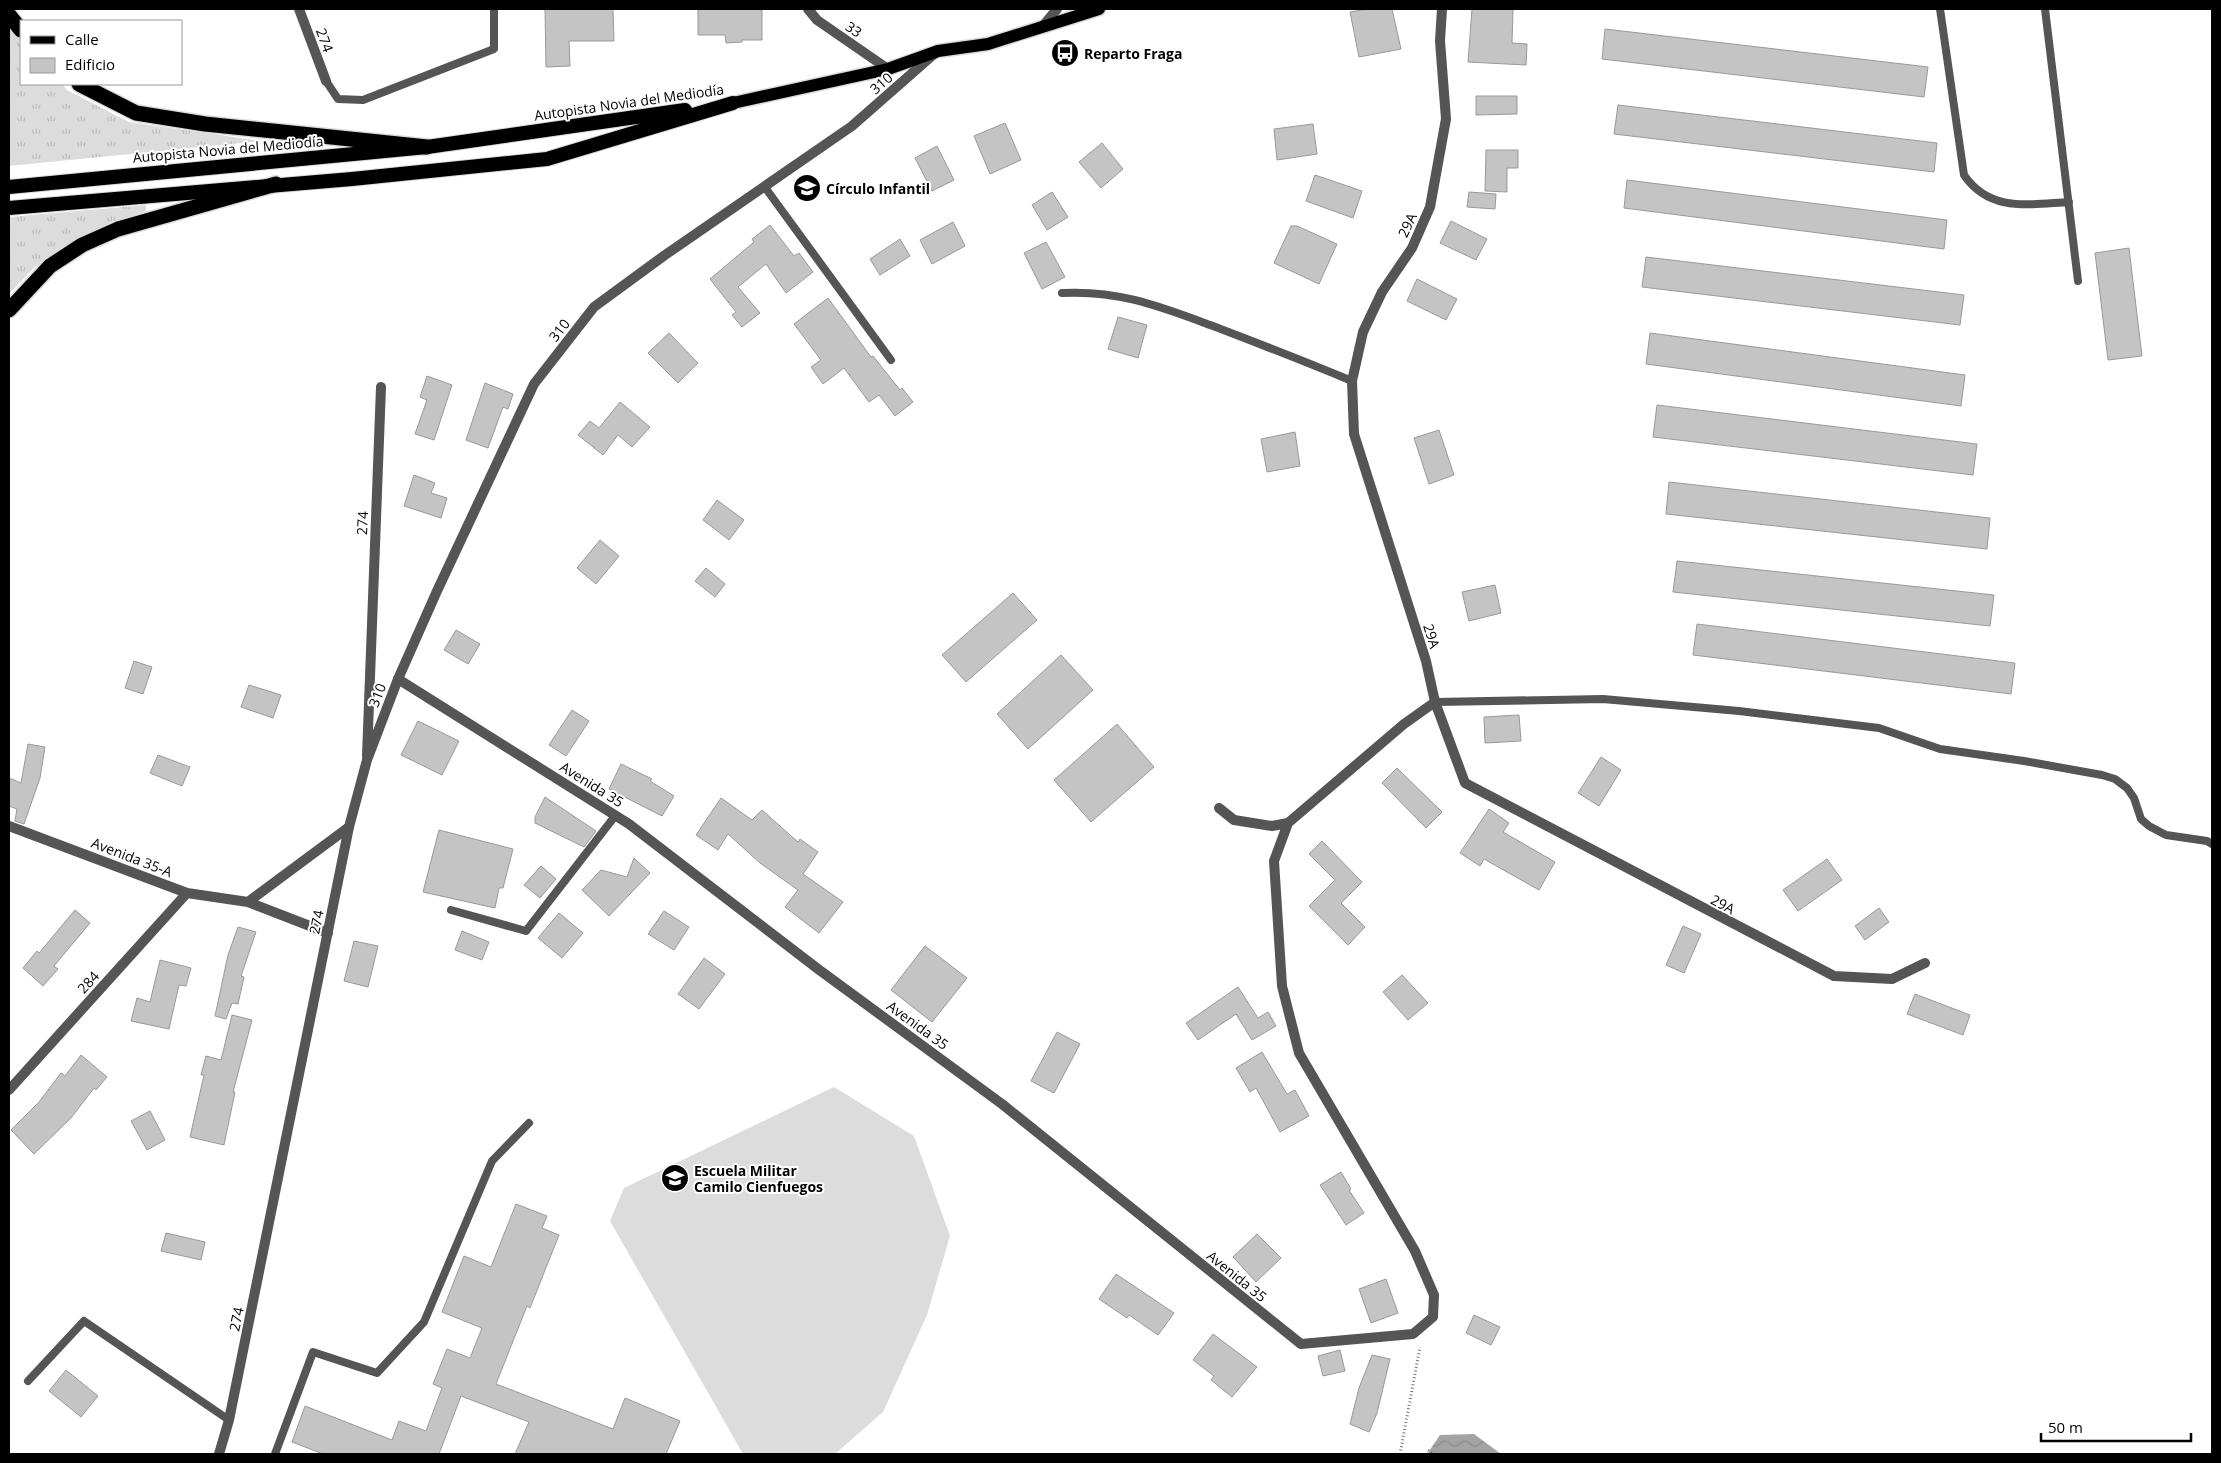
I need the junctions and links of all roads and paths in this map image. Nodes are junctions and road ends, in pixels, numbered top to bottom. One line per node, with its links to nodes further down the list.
1 (299, 9): 14 (street, 274)
2 (494, 9): 14 (lane)
3 (808, 9): 13 (street, 33)
4 (1056, 9): 10 (street)
5 (1099, 9): 10 (main road)
6 (1442, 9): 27 (street, 29A)
7 (1940, 9): 21 (lane)
8 (2045, 9): 21 (lane)
9 (9, 15): 11 (highway)
10 (1044, 26): 12 (main road)
11 (20, 29)
12 (938, 51): 13 (main road); 20 (street, 310)
13 (888, 69): 16 (main road)
14 (326, 81)
15 (81, 85): 17 (highway)
16 (733, 103): 17 (highway, Autopista Novia del Mediodía); 18 (highway, Autopista Novia del Mediodía)
17 (427, 147): 19 (highway, Autopista Novia del Mediodía)
18 (276, 184): 22 (highway, Autopista Novia del Mediodía); 25 (highway)
19 (9, 186)
20 (764, 186): 26 (lane); 29 (street, 310)
21 (2069, 202): 23 (lane)
22 (9, 208)
23 (2078, 281)
24 (1062, 293): 27 (lane)
25 (9, 310)
26 (892, 360)
27 (1352, 381): 30 (street, 29A)
28 (381, 387): 31 (street, 274)
29 (398, 679): 31 (street, 310); 33 (street, Avenida 35)
30 (1435, 702): 34 (street); 37 (lane); 42 (street, 29A)
31 (367, 760): 36 (street, 274)
32 (1219, 808): 34 (street)
33 (615, 816): 40 (lane); 45 (street, Avenida 35)
34 (1288, 823): 45 (street)
35 (9, 826): 38 (street, Avenida 35-A)
36 (349, 827): 39 (street); 41 (street, 274)
37 (2212, 844)
38 (187, 893): 39 (street, Avenida 35-A); 43 (street, 284)
39 (248, 902): 41 (street, Avenida 35-A)
40 (451, 910)
41 (328, 933): 47 (street, 274)
42 (1925, 963)
43 (9, 1090)
44 (529, 1123): 50 (lane)
45 (1424, 1324): 51 (path)
46 (28, 1381): 47 (lane)
47 (229, 1420): 49 (street, 274)
48 (1428, 1450): 52 (path)
49 (219, 1454)
50 (275, 1454)
51 (1400, 1454)
52 (1434, 1454)

